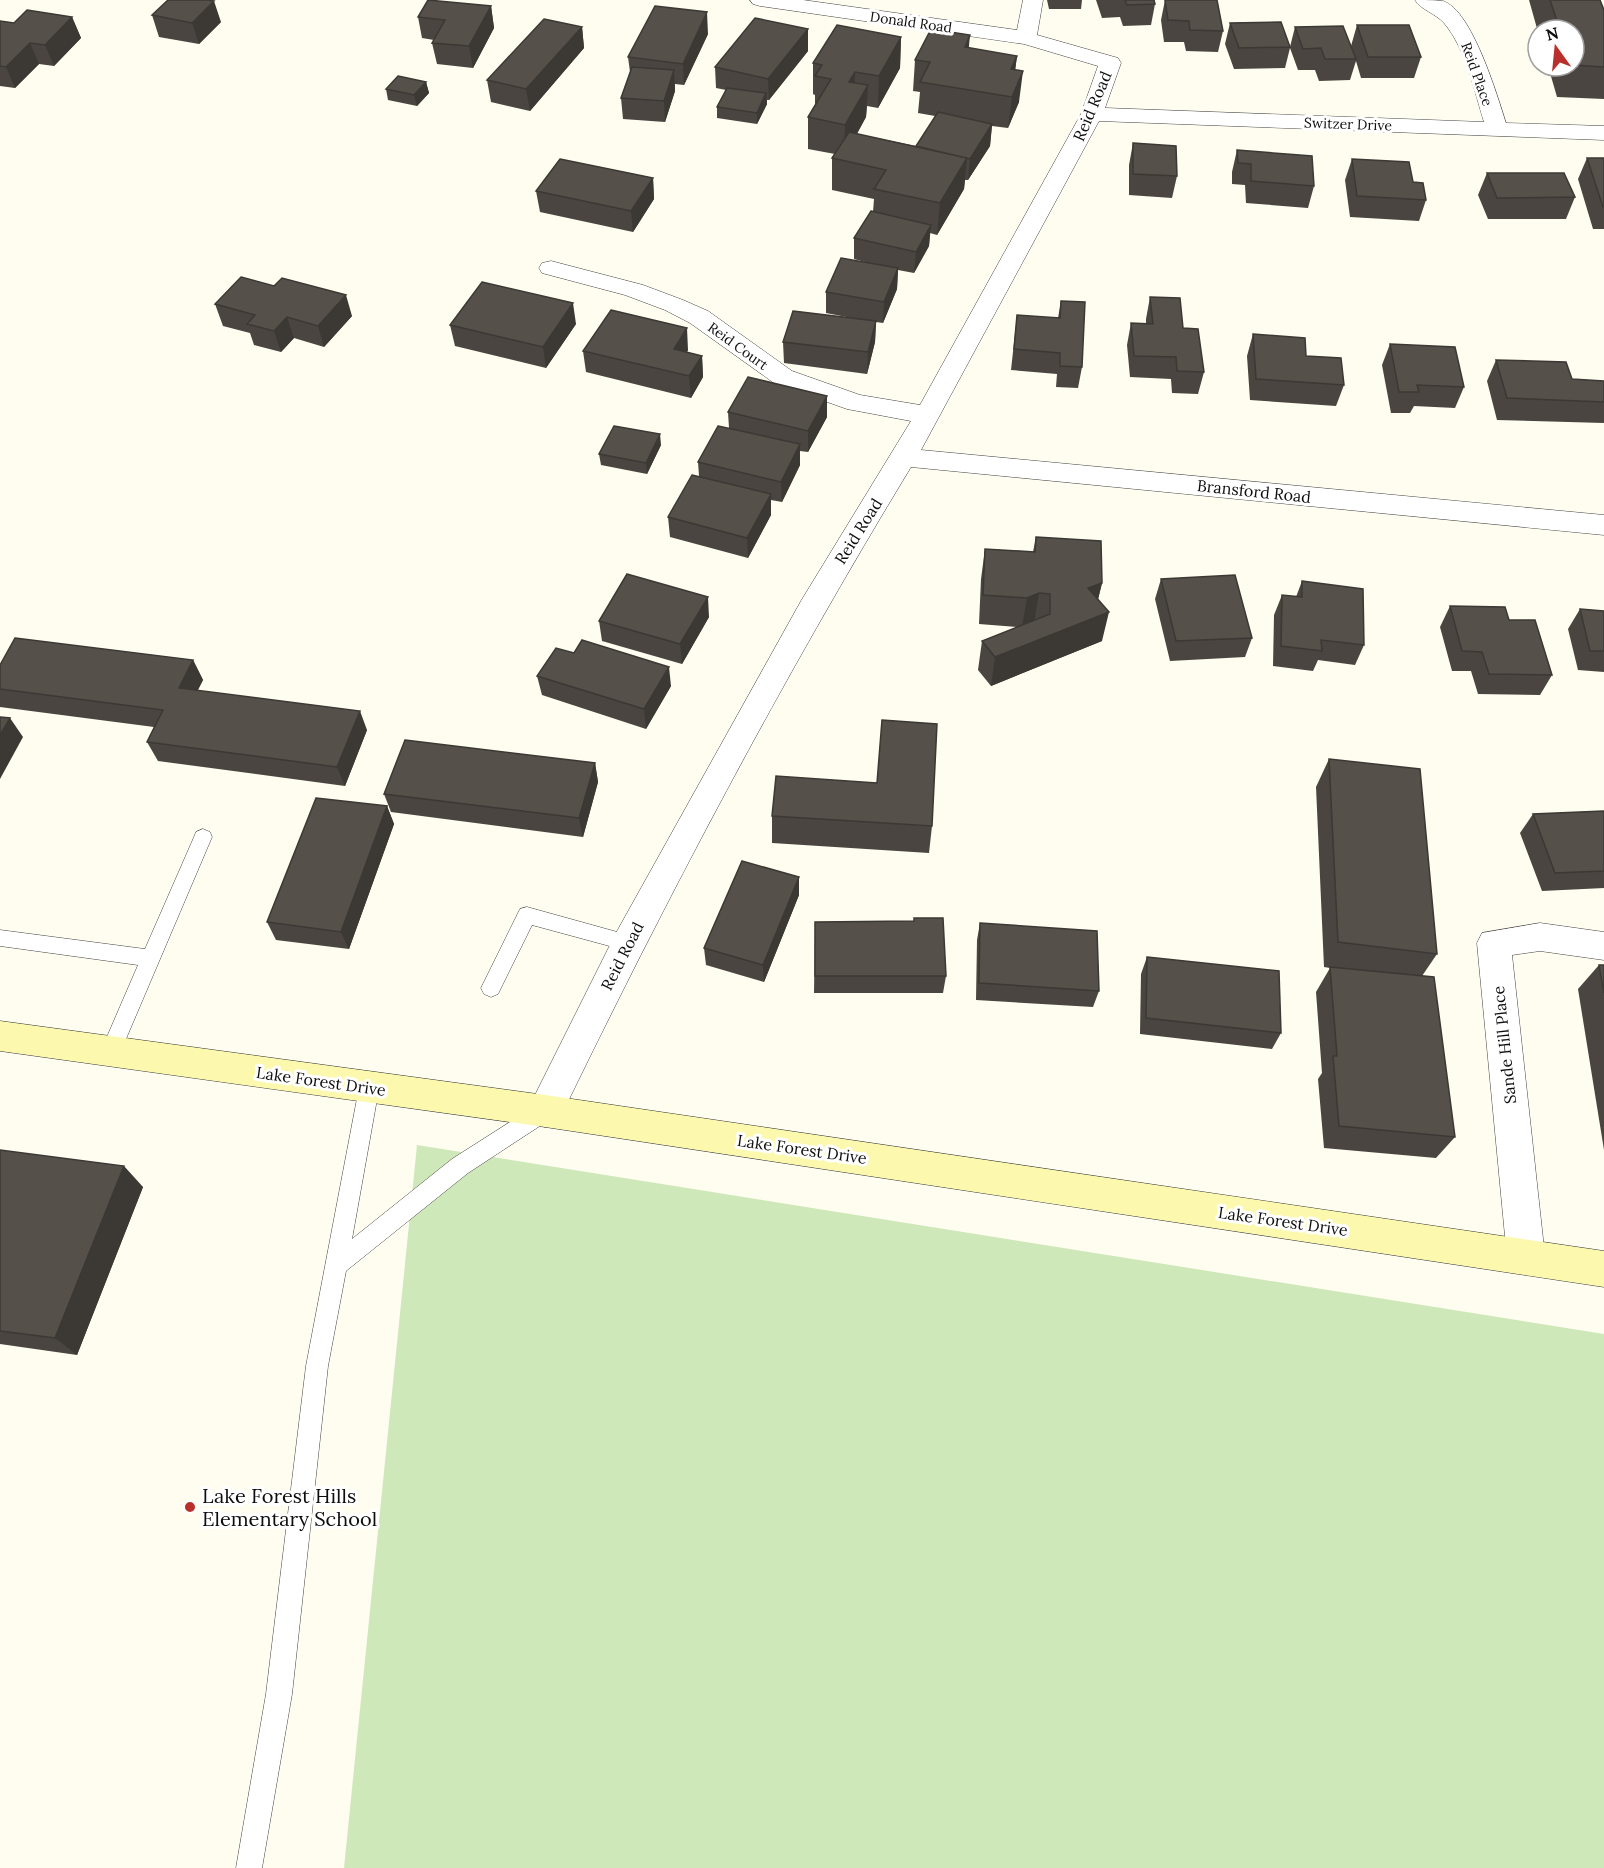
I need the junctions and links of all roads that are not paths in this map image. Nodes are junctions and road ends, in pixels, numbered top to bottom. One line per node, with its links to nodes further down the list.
1 (760, 0): 4 (street, Donald Road)
2 (1033, 0): 4 (street)
3 (1425, 0): 6 (street, Reid Place)
4 (1026, 38): 5 (street, Reid Road)
5 (1092, 114): 6 (street, Switzer Drive); 9 (street, Reid Road)
6 (1497, 129): 7 (street, Switzer Drive)
7 (1604, 133)
8 (551, 268): 9 (street, Reid Court)
9 (927, 415): 10 (street, Reid Road)
10 (904, 457): 11 (street, Bransford Road); 14 (street, Reid Road)
11 (1604, 525)
12 (202, 837): 16 (lane)
13 (0, 938): 16 (lane)
14 (628, 943): 17 (lane); 21 (street, Reid Road)
15 (1604, 946): 22 (street, Sande Hill Place)
16 (151, 958): 19 (lane)
17 (491, 988)
18 (0, 1036): 19 (street, Lake Forest Drive)
19 (110, 1053): 20 (street, Lake Forest Drive)
20 (369, 1088): 21 (street, Lake Forest Drive); 23 (lane)
21 (545, 1111): 22 (street, Lake Forest Drive); 23 (lane)
22 (1526, 1257): 24 (street, Lake Forest Drive)
23 (337, 1264): 25 (lane)
24 (1604, 1269)
25 (249, 1868)

